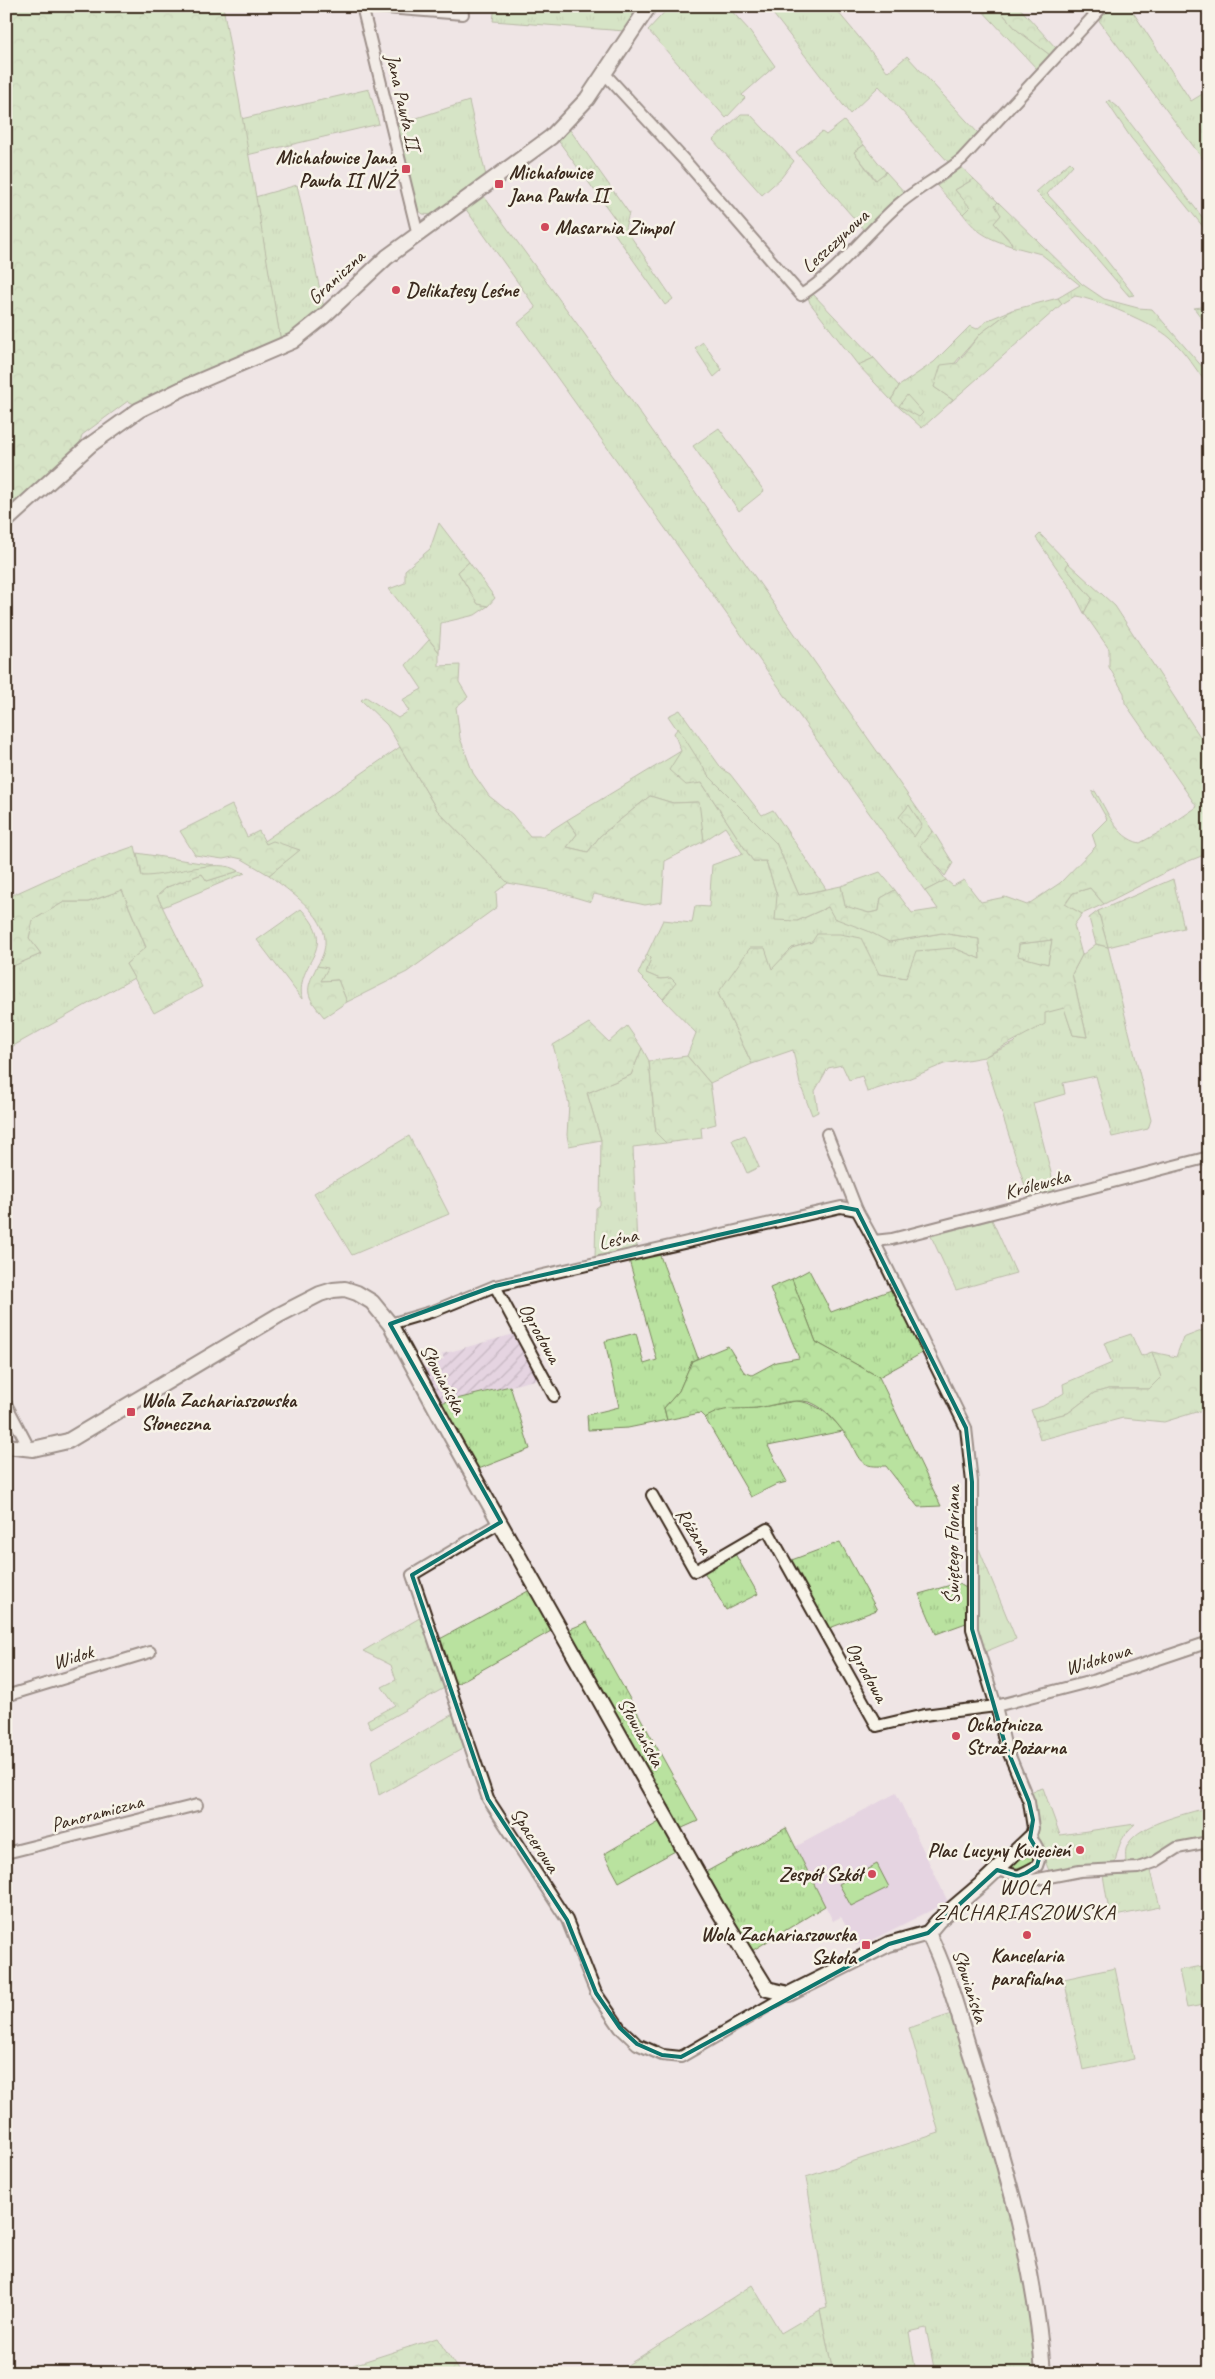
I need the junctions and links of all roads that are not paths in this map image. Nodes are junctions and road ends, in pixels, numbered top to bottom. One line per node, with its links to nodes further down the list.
1 (362, 6): 4 (street); 6 (street, Jana Pawła II)
2 (649, 6): 5 (street, Graniczna)
3 (1103, 6): 5 (street, Leszczynowa)
4 (463, 14)
5 (605, 74): 6 (street, Graniczna)
6 (418, 235): 7 (street, Graniczna)
7 (6, 521)
8 (827, 1134): 10 (street, Świętego Floriana)
9 (1209, 1157): 11 (street, Królewska)
10 (857, 1210): 11 (street, Świętego Floriana); 12 (street, Leśna)
11 (874, 1241): 24 (street, Świętego Floriana)
12 (495, 1286): 13 (street, Leśna); 14 (street, Ogrodowa)
13 (390, 1324): 17 (street, Słowiańska); 19 (street, Słowiańska)
14 (554, 1396)
15 (6, 1404): 17 (street)
16 (6, 1446): 17 (street, Słowiańska)
17 (29, 1448)
18 (652, 1495): 20 (street, Różana)
19 (501, 1522): 34 (street, Słowiańska); 34 (street, Spacerowa)
20 (767, 1529): 24 (street, Ogrodowa)
21 (1209, 1642): 24 (street, Widokowa)
22 (150, 1652): 23 (street, Widok)
23 (6, 1696)
24 (996, 1706): 26 (street, Świętego Floriana)
25 (197, 1805): 28 (street, Panoramiczna)
26 (1030, 1838): 29 (street); 30 (street)
27 (1209, 1842): 32 (street)
28 (6, 1854)
29 (1040, 1856): 31 (street); 32 (street)
30 (997, 1870): 31 (street); 33 (street)
31 (1018, 1876): 32 (street)
32 (1047, 1878)
33 (928, 1933): 34 (street, Słowiańska); 35 (street, Słowiańska)
34 (789, 1994)
35 (1043, 2373)

